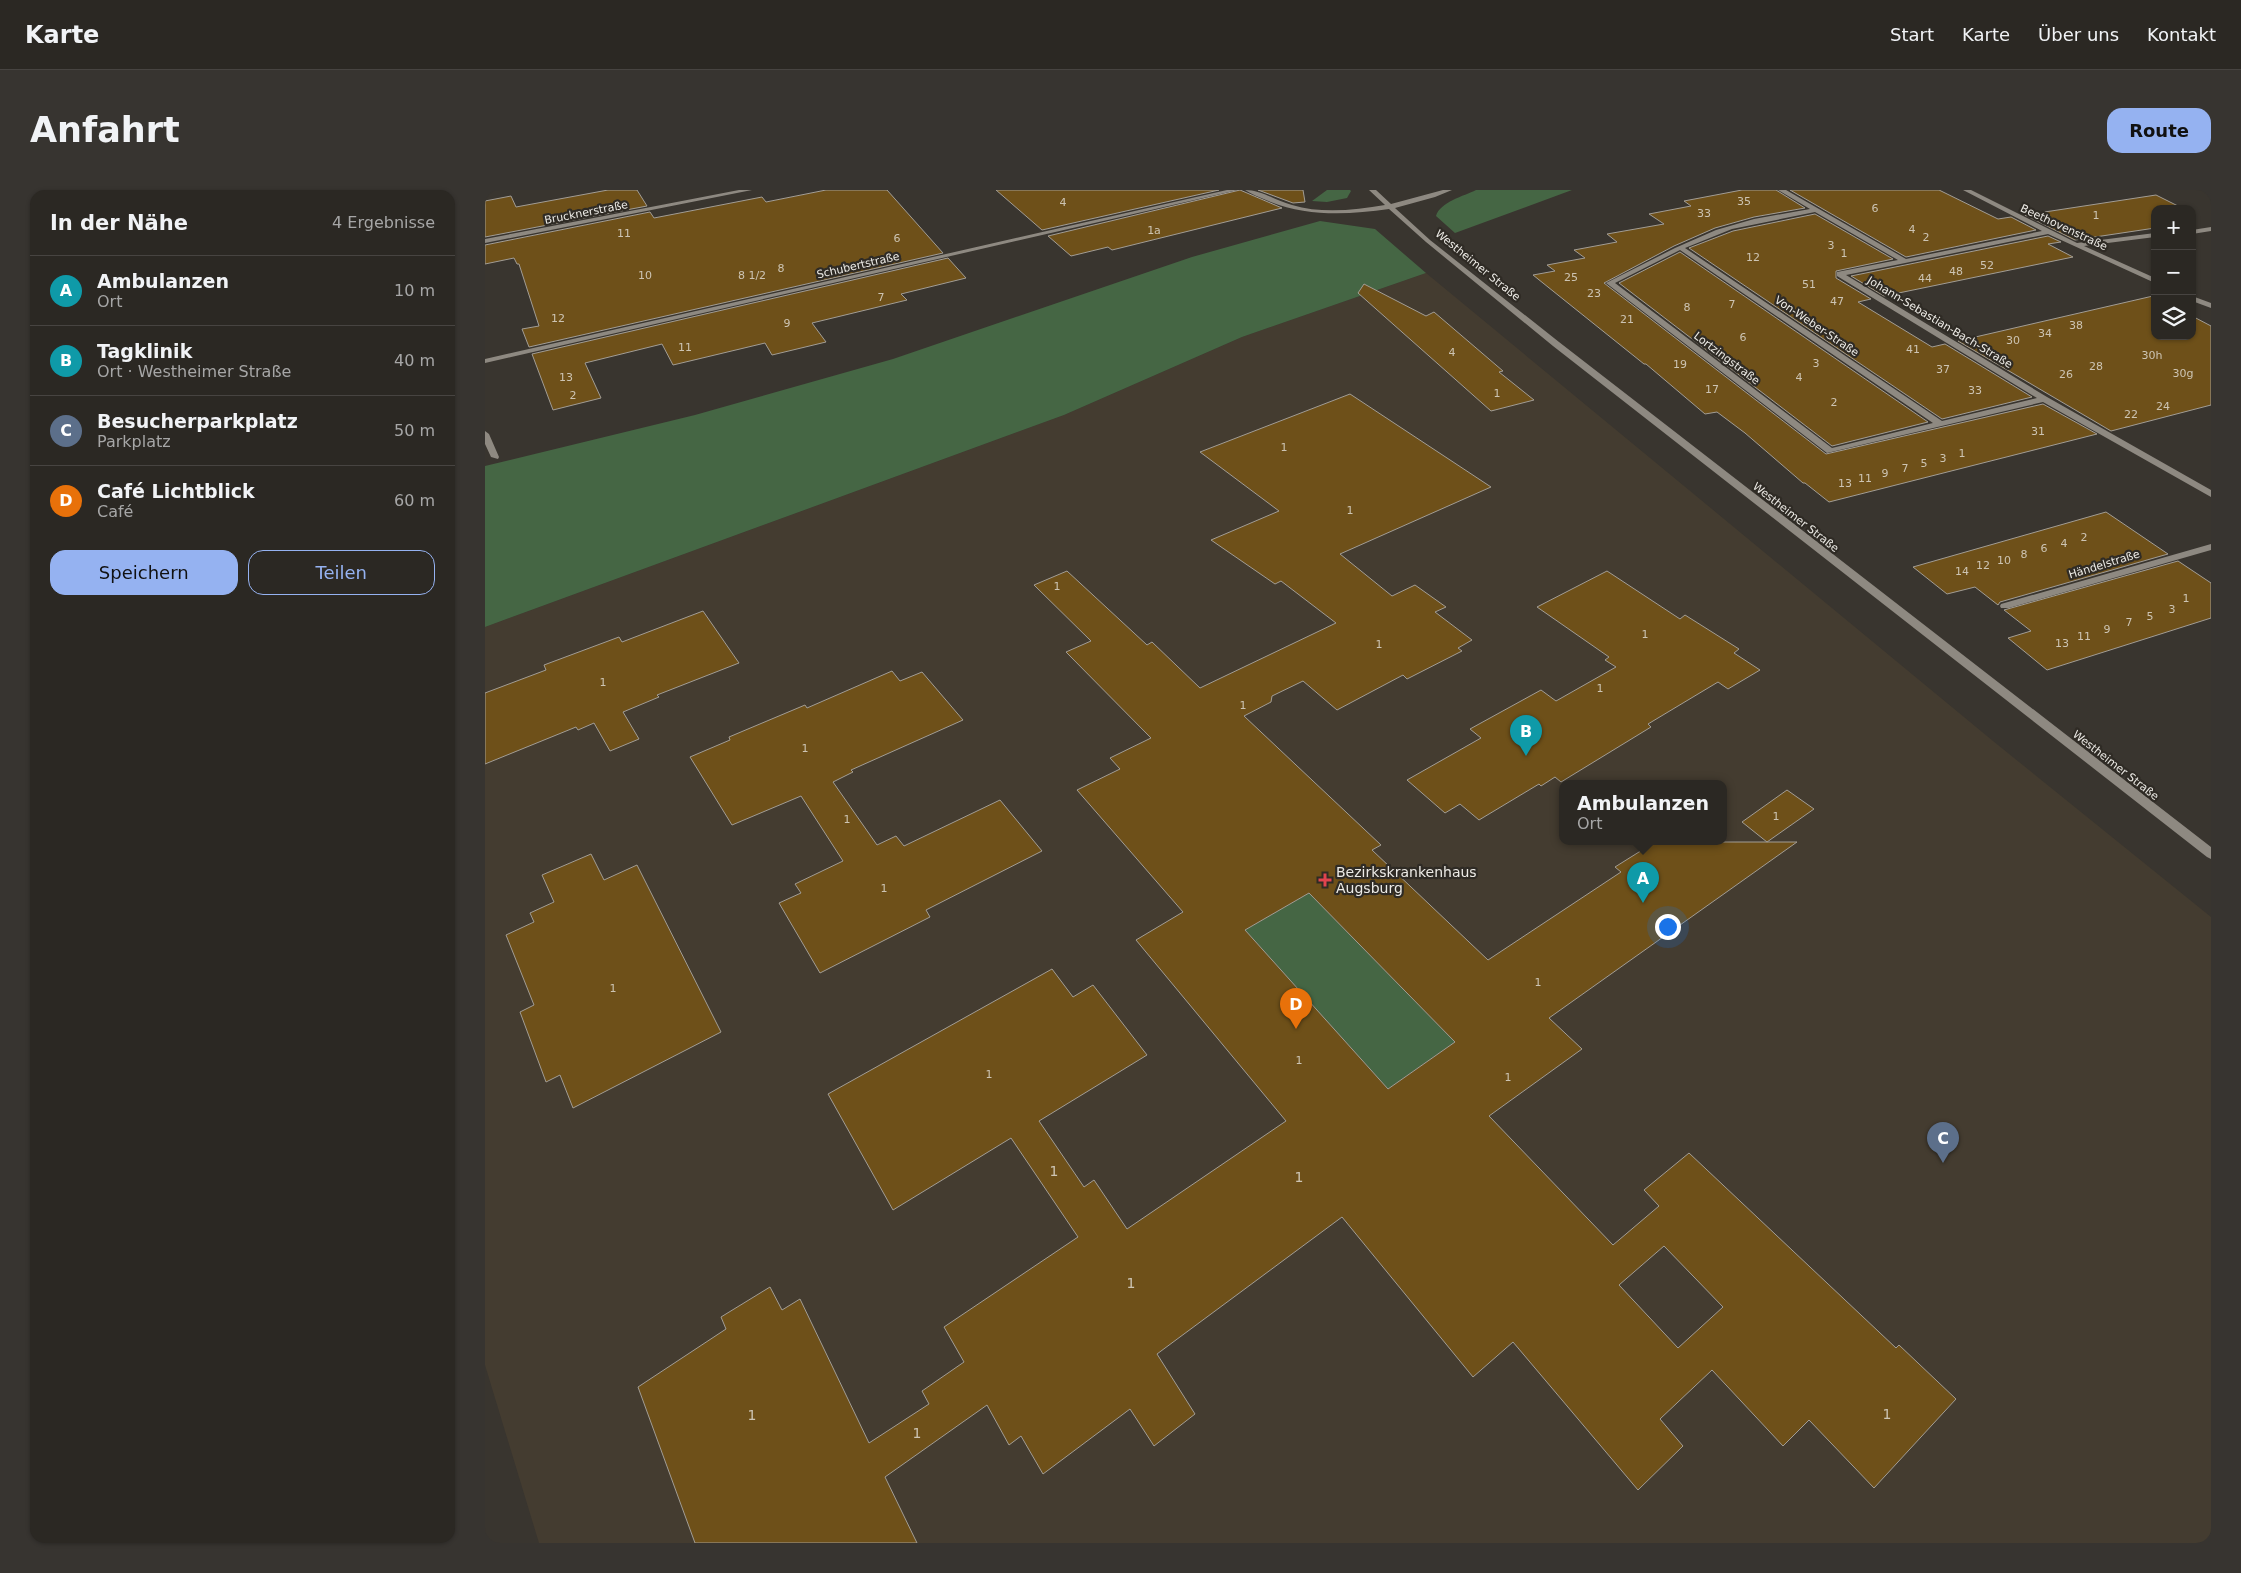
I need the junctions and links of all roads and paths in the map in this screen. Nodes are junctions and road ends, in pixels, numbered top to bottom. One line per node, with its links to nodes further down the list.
1 (749, 190): 14 (street, Brucknerstraße)
2 (1235, 190): 21 (street, Schubertstraße)
3 (1248, 190): 8 (street)
4 (1372, 190): 8 (street, Westheimer Straße)
5 (1449, 190): 8 (street)
6 (1781, 190): 9 (street)
7 (1966, 190): 12 (street, Beethovenstraße)
8 (1390, 206): 29 (street, Westheimer Straße)
9 (1816, 210): 16 (street, Lortzingstraße); 17 (street)
10 (2211, 229): 11 (street)
11 (2196, 231)
12 (2047, 232): 15 (street, Beethovenstraße); 17 (street, Johann-Sebastian-Bach-Straße)
13 (2151, 235): 15 (street)
14 (485, 241)
15 (2073, 245): 18 (street, Beethovenstraße)
16 (1681, 248): 23 (street, Von-Weber-Straße); 23 (street, Lortzingstraße)
17 (1905, 261): 22 (street, Johann-Sebastian-Bach-Straße)
18 (2151, 279)
19 (2196, 300): 20 (street)
20 (2211, 306)
21 (485, 361)
22 (2044, 399): 23 (street, Lortzingstraße); 26 (street, Johann-Sebastian-Bach-Straße)
23 (1941, 424)
24 (485, 434): 25 (street)
25 (495, 457)
26 (2211, 494)
27 (2211, 547): 28 (street, Händelstraße)
28 (2005, 606)
29 (2209, 851)

